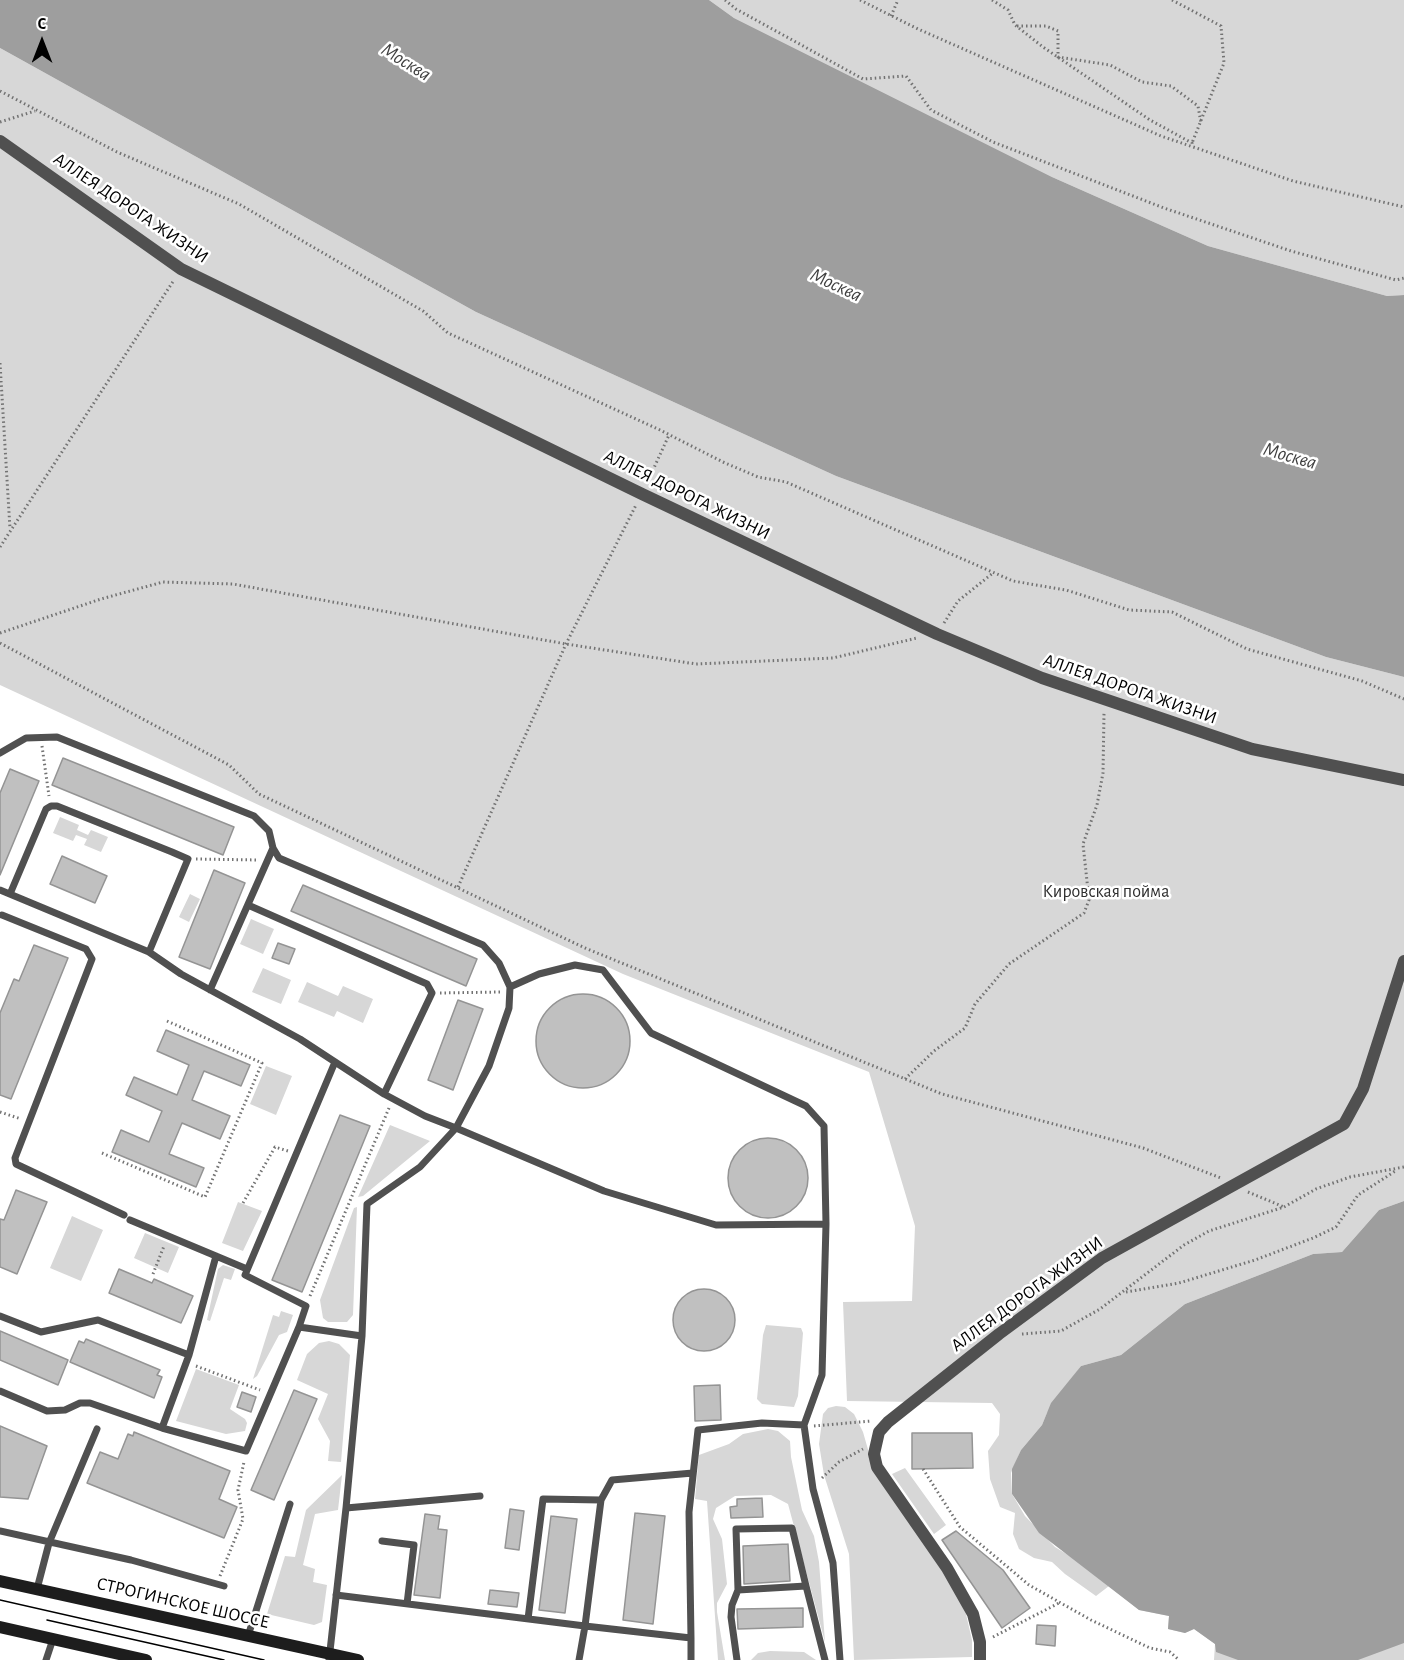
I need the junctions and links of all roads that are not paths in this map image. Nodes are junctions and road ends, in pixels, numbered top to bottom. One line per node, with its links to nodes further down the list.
1 (0, 141): 3 (street, АЛЛЕЯ ДОРОГА ЖИЗНИ)
2 (0, 753): 4 (lane)
3 (1404, 780)
4 (273, 848): 7 (lane); 11 (lane)
5 (0, 890): 6 (lane)
6 (10, 894): 9 (lane); 9 (lane)
7 (248, 904): 12 (lane); 14 (lane)
8 (2, 915): 17 (lane)
9 (149, 952): 12 (lane)
10 (1404, 961): 57 (street, АЛЛЕЯ ДОРОГА ЖИЗНИ)
11 (510, 987): 15 (lane); 16 (lane)
12 (210, 990): 13 (lane)
13 (335, 1062): 14 (lane); 18 (lane)
14 (384, 1094): 15 (lane)
15 (456, 1128): 16 (lane); 21 (lane)
16 (826, 1224): 24 (lane)
17 (216, 1256): 18 (lane); 22 (lane)
18 (248, 1269): 20 (lane)
19 (0, 1316): 22 (lane)
20 (298, 1327): 21 (lane); 25 (lane)
21 (362, 1336): 31 (lane)
22 (188, 1358): 25 (lane)
23 (0, 1391): 25 (lane)
24 (804, 1425): 27 (lane); 56 (lane)
25 (162, 1428)
26 (97, 1429): 34 (lane)
27 (693, 1473): 29 (lane); 46 (lane)
28 (480, 1496): 31 (lane)
29 (601, 1500): 42 (lane); 43 (lane)
30 (290, 1504): 45 (lane)
31 (346, 1508): 40 (lane)
32 (0, 1531): 34 (lane)
33 (382, 1541): 41 (lane)
34 (49, 1543): 36 (lane); 38 (lane)
35 (0, 1581): 38 (main road, СТРОГИНСКОЕ ШОССЕ)
36 (220, 1585)
37 (806, 1586): 39 (lane); 39 (lane); 55 (lane)
38 (37, 1589): 45 (main road, СТРОГИНСКОЕ ШОССЕ)
39 (738, 1590): 54 (lane)
40 (336, 1595): 41 (lane); 48 (lane)
41 (407, 1604): 42 (lane)
42 (528, 1619): 43 (lane)
43 (585, 1626): 46 (lane); 52 (lane)
44 (0, 1627): 47 (main road)
45 (248, 1636): 48 (main road, СТРОГИНСКОЕ ШОССЕ)
46 (691, 1638): 53 (lane)
47 (53, 1639): 49 (lane); 50 (main road)
48 (329, 1657): 51 (main road, СТРОГИНСКОЕ ШОССЕ)
49 (46, 1660)
50 (146, 1660)
51 (358, 1660)
52 (579, 1660)
53 (691, 1660)
54 (737, 1660)
55 (825, 1660)
56 (840, 1660)
57 (980, 1660)

